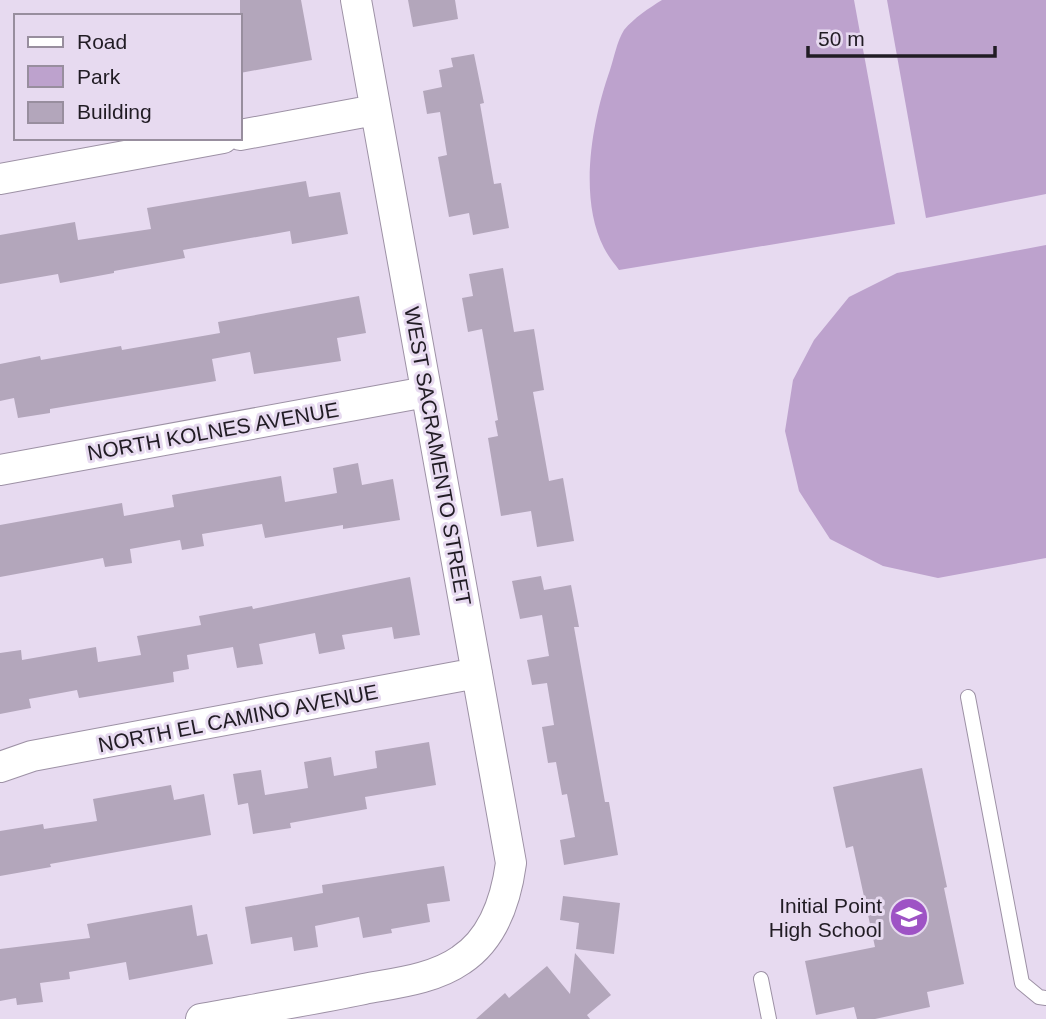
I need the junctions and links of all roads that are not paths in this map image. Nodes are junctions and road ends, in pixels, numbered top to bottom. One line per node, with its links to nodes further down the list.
1 (355, 0): 2 (street, WEST SACRAMENTO STREET)
2 (375, 110): 3 (street); 6 (street, WEST SACRAMENTO STREET)
3 (242, 135)
4 (212, 140): 5 (street)
5 (0, 179)
6 (426, 392): 7 (street, NORTH KOLNES AVENUE); 8 (street, WEST SACRAMENTO STREET)
7 (0, 470)
8 (477, 673): 10 (street, NORTH EL CAMINO AVENUE); 13 (street, WEST SACRAMENTO STREET)
9 (968, 697): 12 (lane)
10 (0, 767)
11 (761, 979): 15 (lane)
12 (1046, 998)
13 (307, 1010): 14 (street, WEST SACRAMENTO STREET)
14 (201, 1019)
15 (769, 1019)

